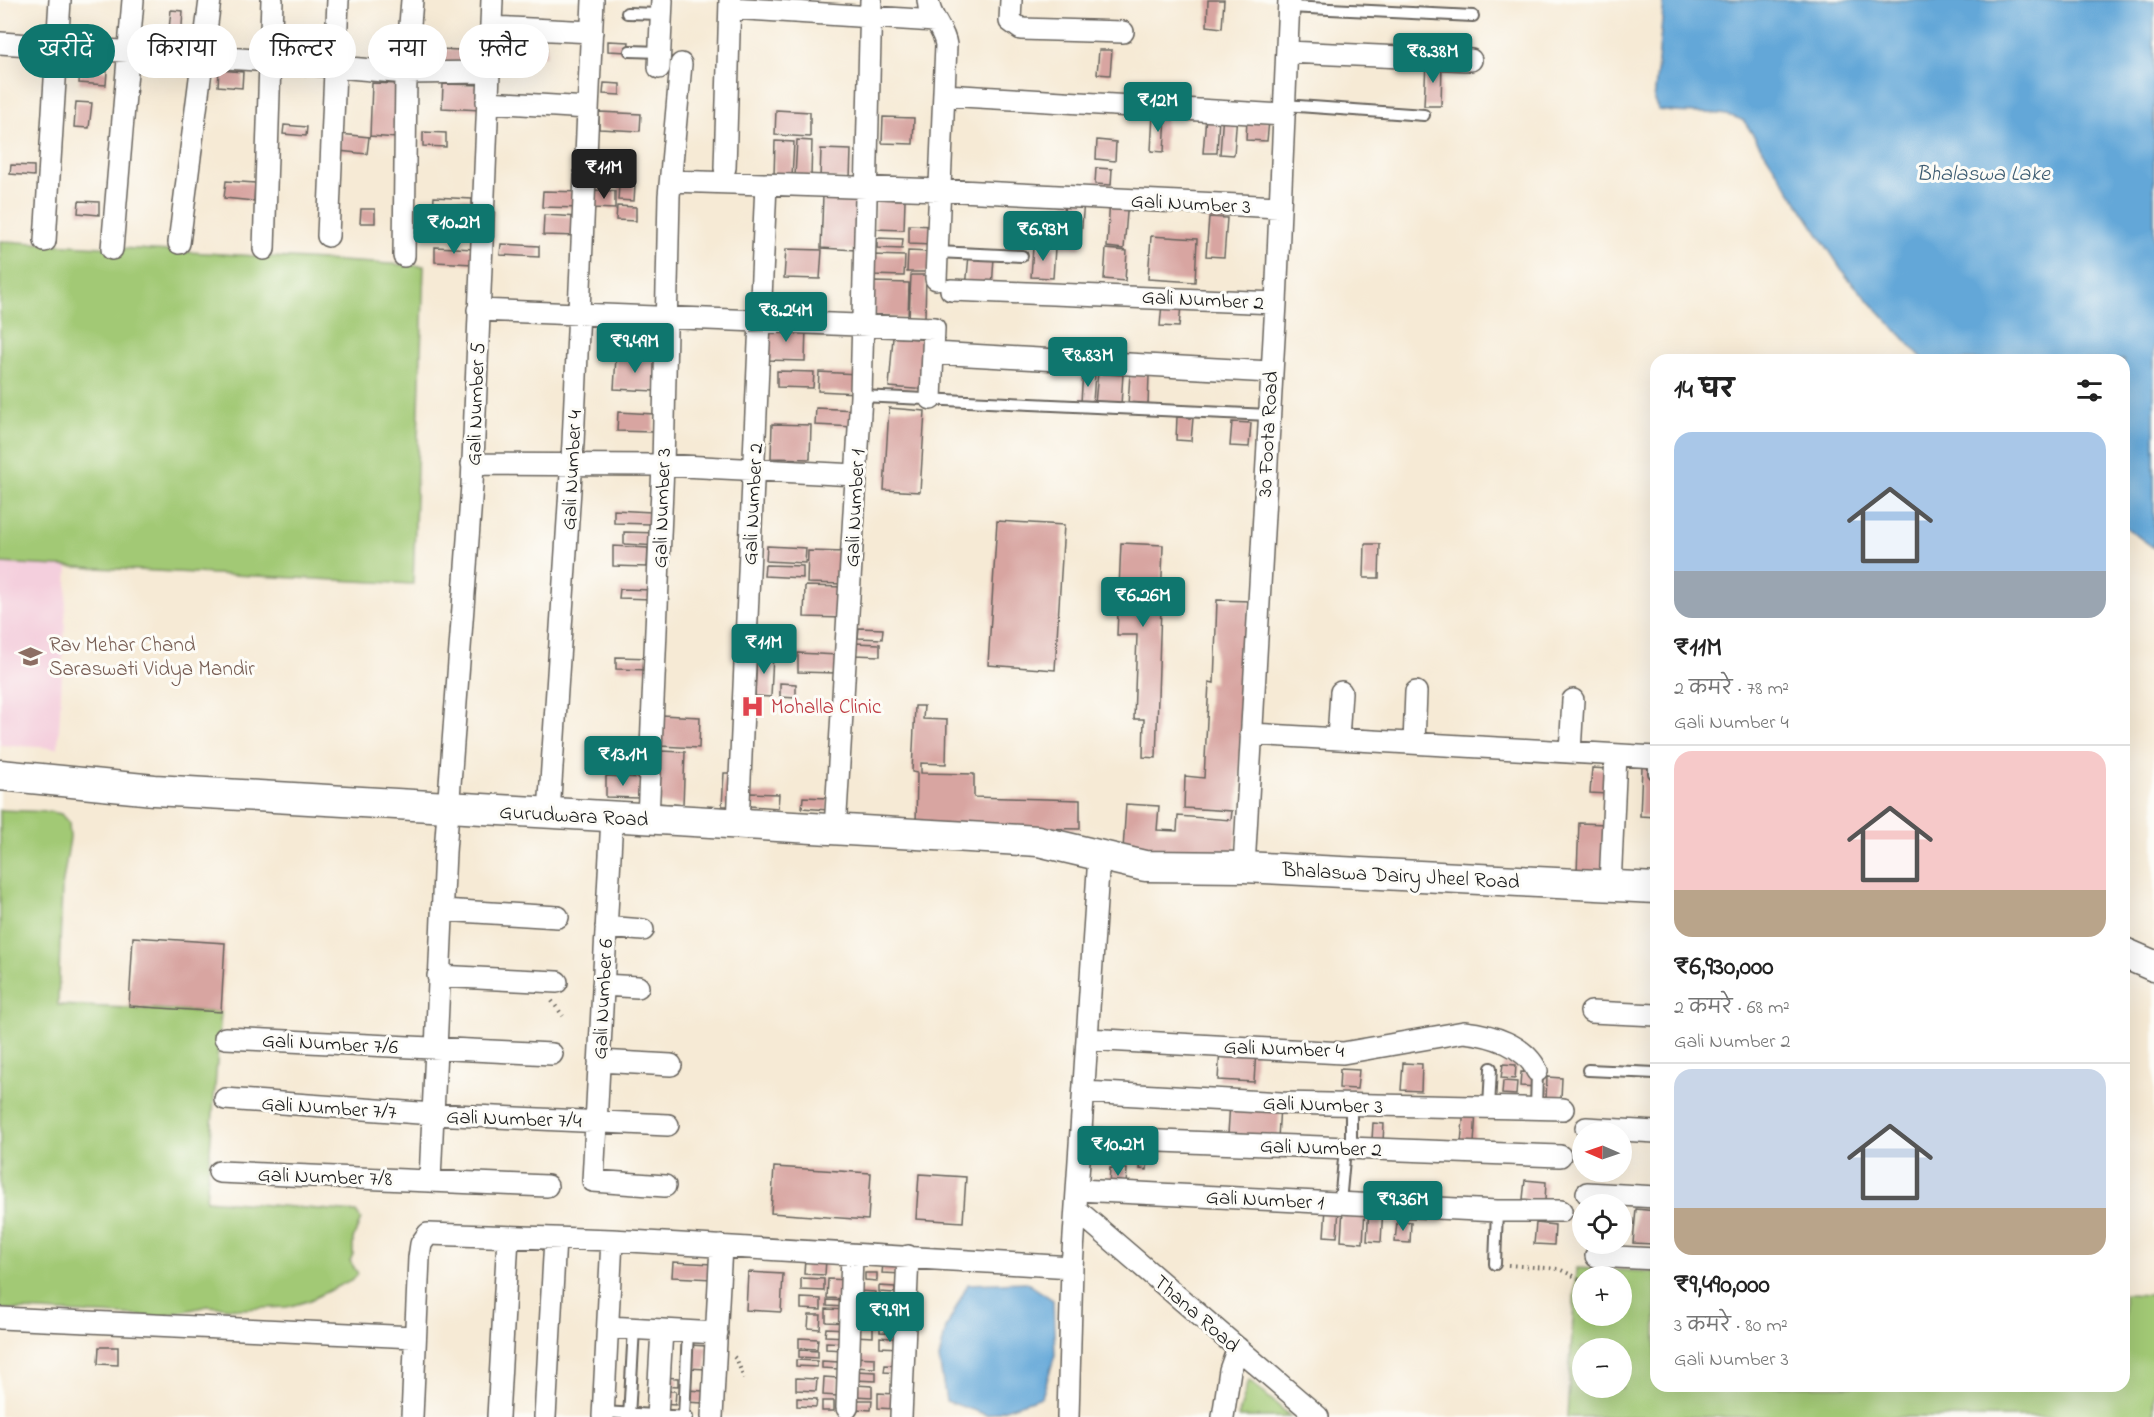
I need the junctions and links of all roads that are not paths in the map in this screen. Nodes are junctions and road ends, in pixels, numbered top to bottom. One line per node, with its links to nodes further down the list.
1 (60, 0): 18 (street)
2 (134, 0): 19 (street)
3 (210, 0): 20 (street)
4 (272, 0): 21 (street)
5 (338, 0): 22 (street)
6 (412, 0): 23 (street)
7 (492, 0): 24 (street, Gali Number 5)
8 (593, 0): 28 (street, Gali Number 4)
9 (928, 0): 17 (street)
10 (1011, 0): 25 (street)
11 (730, 4): 14 (street); 47 (street)
12 (1289, 4): 16 (lane); 31 (street, 30 Foota Road)
13 (662, 7): 15 (lane); 32 (street)
14 (871, 9): 17 (street); 49 (street, Gali Number 1)
15 (627, 13)
16 (1473, 16)
17 (935, 21): 42 (street)
18 (59, 24)
19 (132, 24)
20 (207, 24)
21 (271, 24)
22 (337, 24)
23 (410, 24)
24 (490, 24)
25 (1123, 32)
26 (549, 36): 28 (street)
27 (0, 43): 29 (street)
28 (591, 43): 44 (street, Gali Number 4)
29 (18, 45)
30 (630, 51): 32 (lane)
31 (1287, 52): 33 (street); 45 (street, 30 Foota Road)
32 (660, 60)
33 (1471, 60)
34 (681, 64): 50 (street)
35 (56, 78): 54 (street)
36 (128, 78): 56 (street)
37 (201, 78): 55 (street)
38 (269, 78): 57 (street)
39 (335, 78): 53 (street)
40 (406, 78): 59 (street)
41 (488, 78): 43 (street, Gali Number 5)
42 (945, 95): 45 (street); 51 (street)
43 (487, 102): 44 (street); 62 (street, Gali Number 5)
44 (588, 108): 63 (street, Gali Number 4)
45 (1283, 110): 46 (lane); 52 (street, 30 Foota Road)
46 (1425, 115)
47 (725, 168)
48 (766, 184): 49 (street, Gali Number 3); 50 (street, Gali Number 3); 65 (street, Gali Number 2)
49 (868, 187): 51 (street, Gali Number 3); 66 (street, Gali Number 1)
50 (670, 188): 64 (street, Gali Number 3)
51 (940, 190): 52 (street, Gali Number 3); 58 (street)
52 (1279, 207): 61 (street, 30 Foota Road)
53 (328, 236)
54 (45, 241)
55 (179, 243)
56 (112, 249)
57 (264, 249)
58 (937, 252): 60 (lane); 61 (street, Gali Number 2)
59 (404, 256)
60 (1022, 256)
61 (1276, 303): 68 (street, 30 Foota Road)
62 (478, 310): 63 (street); 72 (street, Gali Number 5)
63 (579, 314): 64 (street); 73 (street, Gali Number 4)
64 (666, 317): 65 (street); 74 (street, Gali Number 3)
65 (760, 321): 66 (street); 75 (street, Gali Number 2)
66 (863, 325): 67 (street); 69 (street, Gali Number 1)
67 (934, 353): 68 (street); 70 (street)
68 (1270, 372): 71 (street, 30 Foota Road)
69 (861, 396): 70 (lane); 76 (street, Gali Number 1)
70 (931, 399): 71 (lane)
71 (1269, 415): 80 (street, 30 Foota Road)
72 (472, 464): 73 (street); 87 (street, Gali Number 5)
73 (572, 465): 74 (street); 88 (street, Gali Number 4)
74 (663, 465): 75 (street); 90 (street, Gali Number 3)
75 (754, 469): 76 (street); 91 (street, Gali Number 2)
76 (856, 475): 92 (street, Gali Number 1)
77 (1341, 692): 81 (street)
78 (1416, 692): 82 (street)
79 (1574, 700): 83 (street)
80 (1251, 734): 81 (street); 95 (street, 30 Foota Road)
81 (1338, 739): 82 (street)
82 (1414, 743): 83 (street)
83 (1570, 752): 84 (street)
84 (1616, 755): 85 (street); 96 (street)
85 (1650, 761)
86 (0, 775): 87 (street, Gurudwara Road)
87 (448, 807): 88 (street, Gurudwara Road); 98 (street, Gali Number 5)
88 (549, 813): 89 (street, Gurudwara Road)
89 (612, 817): 90 (street, Gurudwara Road); 100 (street, Gali Number 6)
90 (648, 819): 91 (street, Gurudwara Road)
91 (738, 824): 92 (street, Gurudwara Road)
92 (835, 830): 93 (street, Gurudwara Road)
93 (1099, 856): 94 (street, Gurudwara Road); 111 (street)
94 (1145, 866): 95 (street, Bhalaswa Dairy Jheel Road)
95 (1244, 867): 96 (street, Bhalaswa Dairy Jheel Road)
96 (1610, 886): 97 (street, Bhalaswa Dairy Jheel Road)
97 (1650, 888)
98 (442, 910): 99 (street); 104 (street, Gali Number 5)
99 (558, 916)
100 (606, 927): 101 (street); 106 (street, Gali Number 6)
101 (643, 930)
102 (2130, 955): 103 (street)
103 (2154, 966)
104 (438, 976): 105 (street); 112 (street, Gali Number 5)
105 (556, 982)
106 (603, 985): 107 (street); 114 (street, Gali Number 6)
107 (638, 987)
108 (1591, 1012): 109 (street)
109 (1650, 1015)
110 (225, 1038): 112 (street, Gali Number 7/6)
111 (1087, 1039): 118 (street, Gali Number 4); 120 (street)
112 (435, 1048): 113 (street, Gali Number 7/6); 126 (street, Gali Number 5)
113 (552, 1054)
114 (599, 1061): 115 (street); 127 (street, Gali Number 6)
115 (671, 1065)
116 (1491, 1068): 123 (lane)
117 (1588, 1070): 119 (lane)
118 (1537, 1071): 124 (lane)
119 (1650, 1073)
120 (1084, 1092): 122 (street, Gali Number 3); 131 (street)
121 (225, 1099): 126 (street, Gali Number 7/7)
122 (1351, 1106): 123 (street, Gali Number 3); 132 (lane)
123 (1489, 1108): 124 (street, Gali Number 3)
124 (1536, 1109): 125 (street, Gali Number 3)
125 (1563, 1109)
126 (433, 1114): 127 (street, Gali Number 7/4); 135 (street, Gali Number 5)
127 (596, 1121): 128 (street, Gali Number 7/4); 137 (street, Gali Number 6)
128 (668, 1125)
129 (1632, 1131): 130 (street)
130 (1650, 1132)
131 (1081, 1138): 132 (street, Gali Number 2); 140 (street)
132 (1348, 1148): 133 (street, Gali Number 2); 141 (lane)
133 (1560, 1156)
134 (219, 1172): 135 (street, Gali Number 7/8)
135 (430, 1180): 136 (street, Gali Number 7/8)
136 (547, 1186)
137 (665, 1186)
138 (1587, 1193): 139 (street)
139 (1650, 1197)
140 (1077, 1200): 141 (street, Gali Number 1); 153 (street); 161 (street, Thana Road)
141 (1340, 1203): 142 (street, Gali Number 1)
142 (1497, 1210): 143 (street, Gali Number 1); 152 (lane)
143 (1561, 1211)
144 (508, 1237): 145 (street); 160 (street); 167 (street)
145 (555, 1239): 146 (street); 168 (street)
146 (612, 1240): 147 (street); 155 (street)
147 (721, 1246): 148 (street); 159 (street)
148 (852, 1255): 149 (street); 162 (street)
149 (908, 1256): 153 (street); 171 (street)
150 (1596, 1256): 151 (street)
151 (1650, 1259)
152 (1495, 1264)
153 (1072, 1267): 172 (street)
154 (0, 1318): 160 (street)
155 (608, 1327): 156 (street); 163 (street)
156 (634, 1328): 157 (street); 164 (lane)
157 (662, 1330): 158 (street); 165 (street)
158 (688, 1331): 159 (street); 169 (lane)
159 (717, 1333): 170 (street)
160 (414, 1337): 166 (street)
161 (1238, 1348): 173 (street); 174 (street, Thana Road)
162 (847, 1408)
163 (603, 1415): 164 (lane)
164 (629, 1415): 165 (lane)
165 (657, 1416): 169 (lane)
166 (412, 1417)
167 (498, 1417)
168 (545, 1417)
169 (685, 1417)
170 (712, 1417)
171 (901, 1417)
172 (1068, 1417)
173 (1223, 1417)
174 (1318, 1417)

